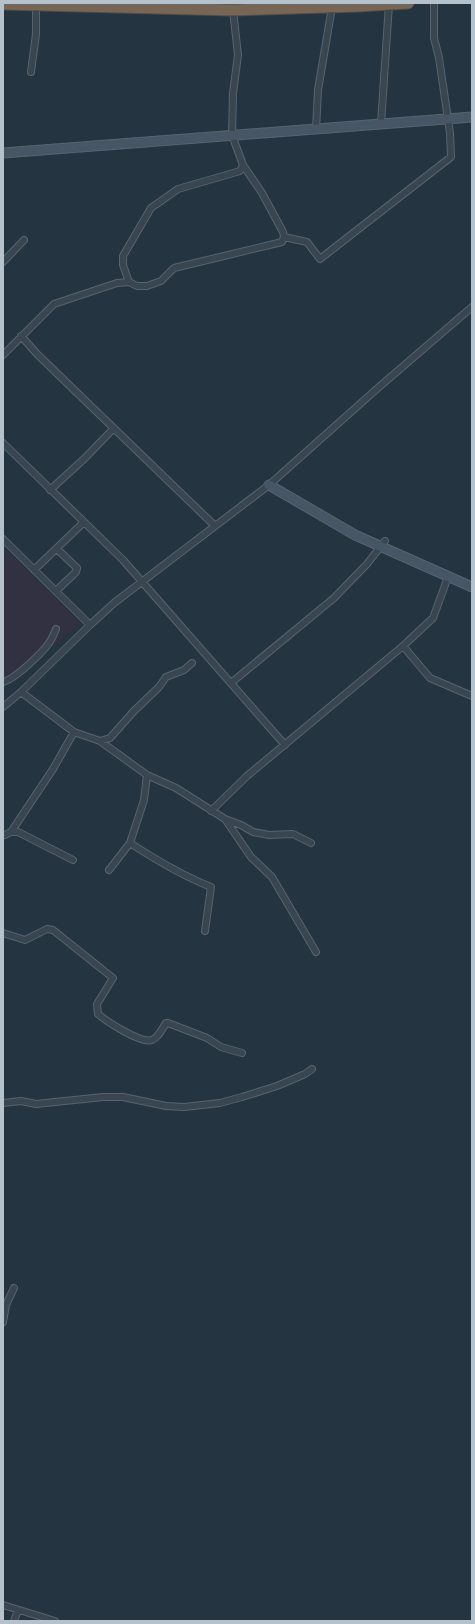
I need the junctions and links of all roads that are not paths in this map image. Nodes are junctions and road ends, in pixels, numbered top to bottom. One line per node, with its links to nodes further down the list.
1 (408, 3): 5 (highway)
2 (434, 3): 11 (street)
3 (3, 4): 4 (highway)
4 (36, 4): 8 (highway); 9 (street)
5 (389, 4): 6 (highway); 12 (street)
6 (358, 5): 7 (highway)
7 (332, 7): 8 (highway); 13 (street)
8 (233, 10): 14 (street)
9 (30, 72)
10 (472, 117): 11 (street)
11 (448, 118): 12 (street); 17 (street)
12 (381, 124): 13 (street)
13 (316, 129): 14 (street)
14 (232, 135): 15 (street); 16 (street)
15 (3, 153)
16 (243, 165): 17 (street); 20 (street)
17 (284, 237): 20 (street)
18 (24, 240): 19 (street)
19 (3, 262)
20 (129, 282): 22 (street)
21 (472, 307): 26 (street)
22 (21, 336): 23 (street); 24 (street)
23 (3, 355)
24 (114, 428): 27 (street); 29 (street)
25 (3, 443): 27 (street)
26 (269, 485): 29 (street); 31 (street)
27 (50, 490): 28 (street)
28 (84, 522): 32 (street); 35 (street)
29 (214, 526): 35 (street)
30 (3, 539): 33 (street)
31 (383, 544): 34 (street); 43 (street)
32 (57, 549): 33 (street); 37 (street)
33 (34, 570): 37 (street)
34 (448, 577): 36 (street); 40 (street)
35 (142, 582): 38 (street); 43 (street)
36 (472, 587)
37 (56, 591): 38 (street)
38 (90, 625): 44 (street)
39 (56, 629): 42 (street)
40 (403, 646): 45 (street); 49 (street)
41 (192, 663): 48 (street)
42 (3, 682)
43 (231, 683): 49 (street)
44 (21, 692): 46 (street); 47 (street)
45 (472, 696)
46 (3, 707)
47 (74, 732): 48 (street); 53 (street)
48 (100, 741): 50 (street)
49 (284, 744): 51 (street)
50 (147, 774): 51 (street); 55 (street)
51 (210, 811): 52 (street)
52 (224, 819): 56 (street); 61 (street)
53 (11, 832): 54 (street); 57 (street)
54 (3, 835)
55 (130, 843): 58 (street); 59 (street)
56 (311, 843)
57 (73, 860)
58 (109, 870)
59 (205, 931)
60 (3, 933): 62 (street)
61 (316, 952)
62 (242, 1053)
63 (312, 1069): 64 (street)
64 (3, 1103)
65 (14, 1288): 66 (street)
66 (3, 1322)
67 (3, 1605): 68 (street)
68 (18, 1610): 69 (street); 70 (street)
69 (14, 1621)
70 (55, 1621)

